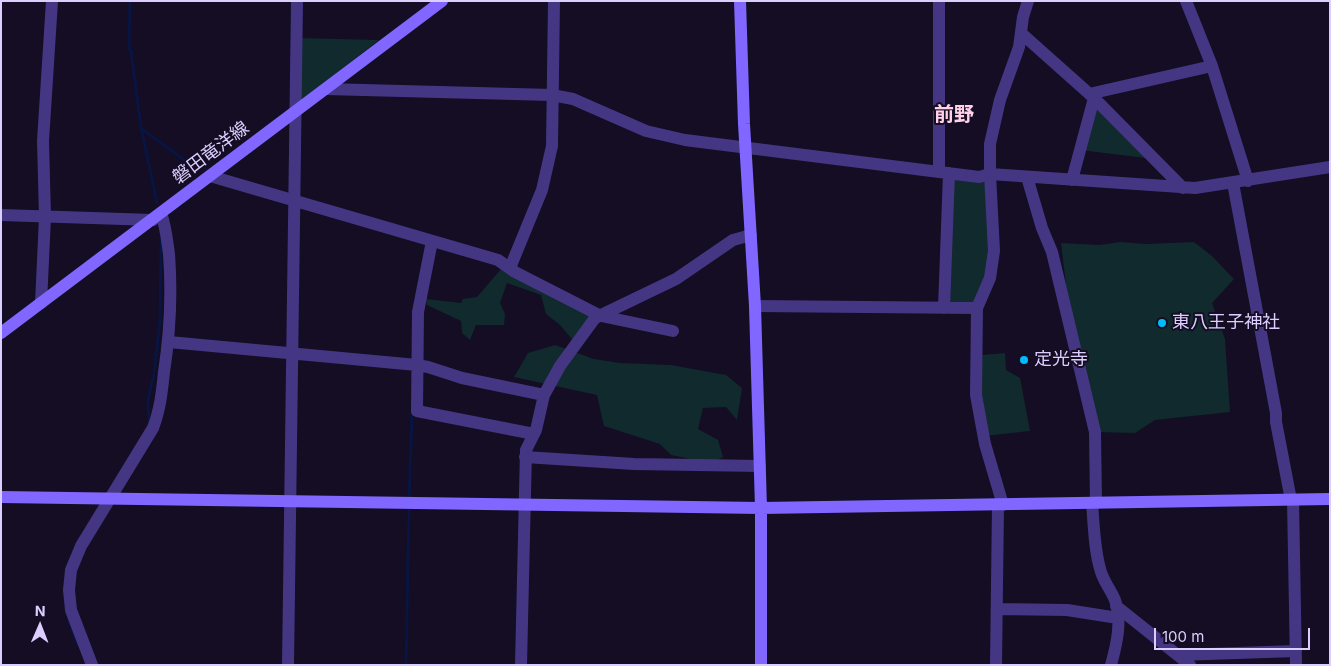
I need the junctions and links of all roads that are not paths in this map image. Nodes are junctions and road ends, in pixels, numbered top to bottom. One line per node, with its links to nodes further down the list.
1 (52, 1): 28 (street)
2 (296, 1): 14 (street)
3 (442, 1): 11 (street, 磐田竜洋線)
4 (554, 1): 12 (street)
5 (740, 1): 15 (street)
6 (939, 1): 17 (street)
7 (1028, 1): 9 (street)
8 (1186, 1): 10 (street)
9 (1021, 33): 13 (street); 18 (street)
10 (1212, 66): 13 (street); 22 (street)
11 (326, 90): 12 (street); 14 (street, 磐田竜洋線)
12 (552, 95): 15 (street); 31 (street)
13 (1092, 96): 21 (street); 24 (street)
14 (296, 111): 19 (street, 磐田竜洋線); 25 (street)
15 (746, 148): 17 (street); 29 (street)
16 (1330, 166): 22 (street)
17 (944, 172): 18 (street); 34 (street)
18 (990, 174): 20 (street); 35 (street)
19 (210, 176): 25 (street); 27 (street, 磐田竜洋線)
20 (1026, 177): 21 (street); 51 (street)
21 (1072, 180): 24 (street)
22 (1248, 181): 23 (street)
23 (1233, 183): 24 (street); 49 (street)
24 (1183, 188)
25 (295, 200): 30 (street); 40 (street)
26 (1, 215): 28 (street)
27 (157, 216): 28 (street); 32 (street, 磐田竜洋線); 39 (street)
28 (45, 217): 32 (street)
29 (751, 235): 33 (street); 36 (street)
30 (432, 241): 31 (street); 41 (street)
31 (510, 268): 36 (street)
32 (41, 304): 38 (street, 磐田竜洋線)
33 (755, 306): 34 (street); 45 (street)
34 (944, 308): 35 (street)
35 (977, 308): 53 (street)
36 (601, 316): 37 (street); 42 (street)
37 (673, 331)
38 (1, 333)
39 (169, 342): 40 (street); 47 (street)
40 (293, 354): 41 (street); 50 (street)
41 (417, 365): 42 (street); 43 (street)
42 (544, 395): 43 (street)
43 (534, 434): 44 (street)
44 (525, 457): 45 (street); 52 (street)
45 (760, 466): 54 (street)
46 (1, 497): 47 (street)
47 (110, 499): 50 (street); 59 (street)
48 (1330, 499): 49 (street)
49 (1292, 500): 51 (street); 57 (street)
50 (291, 501): 52 (street); 60 (street)
51 (1094, 503): 53 (street); 56 (street)
52 (524, 505): 54 (street); 61 (street)
53 (1001, 505): 54 (street); 55 (street)
54 (761, 508): 62 (street)
55 (997, 609): 56 (street); 63 (street)
56 (1117, 612): 58 (street); 64 (street)
57 (1296, 651): 58 (street); 66 (street)
58 (1178, 655): 65 (street)
59 (92, 665)
60 (288, 665)
61 (521, 665)
62 (761, 665)
63 (996, 665)
64 (1111, 665)
65 (1190, 665)
66 (1296, 665)

